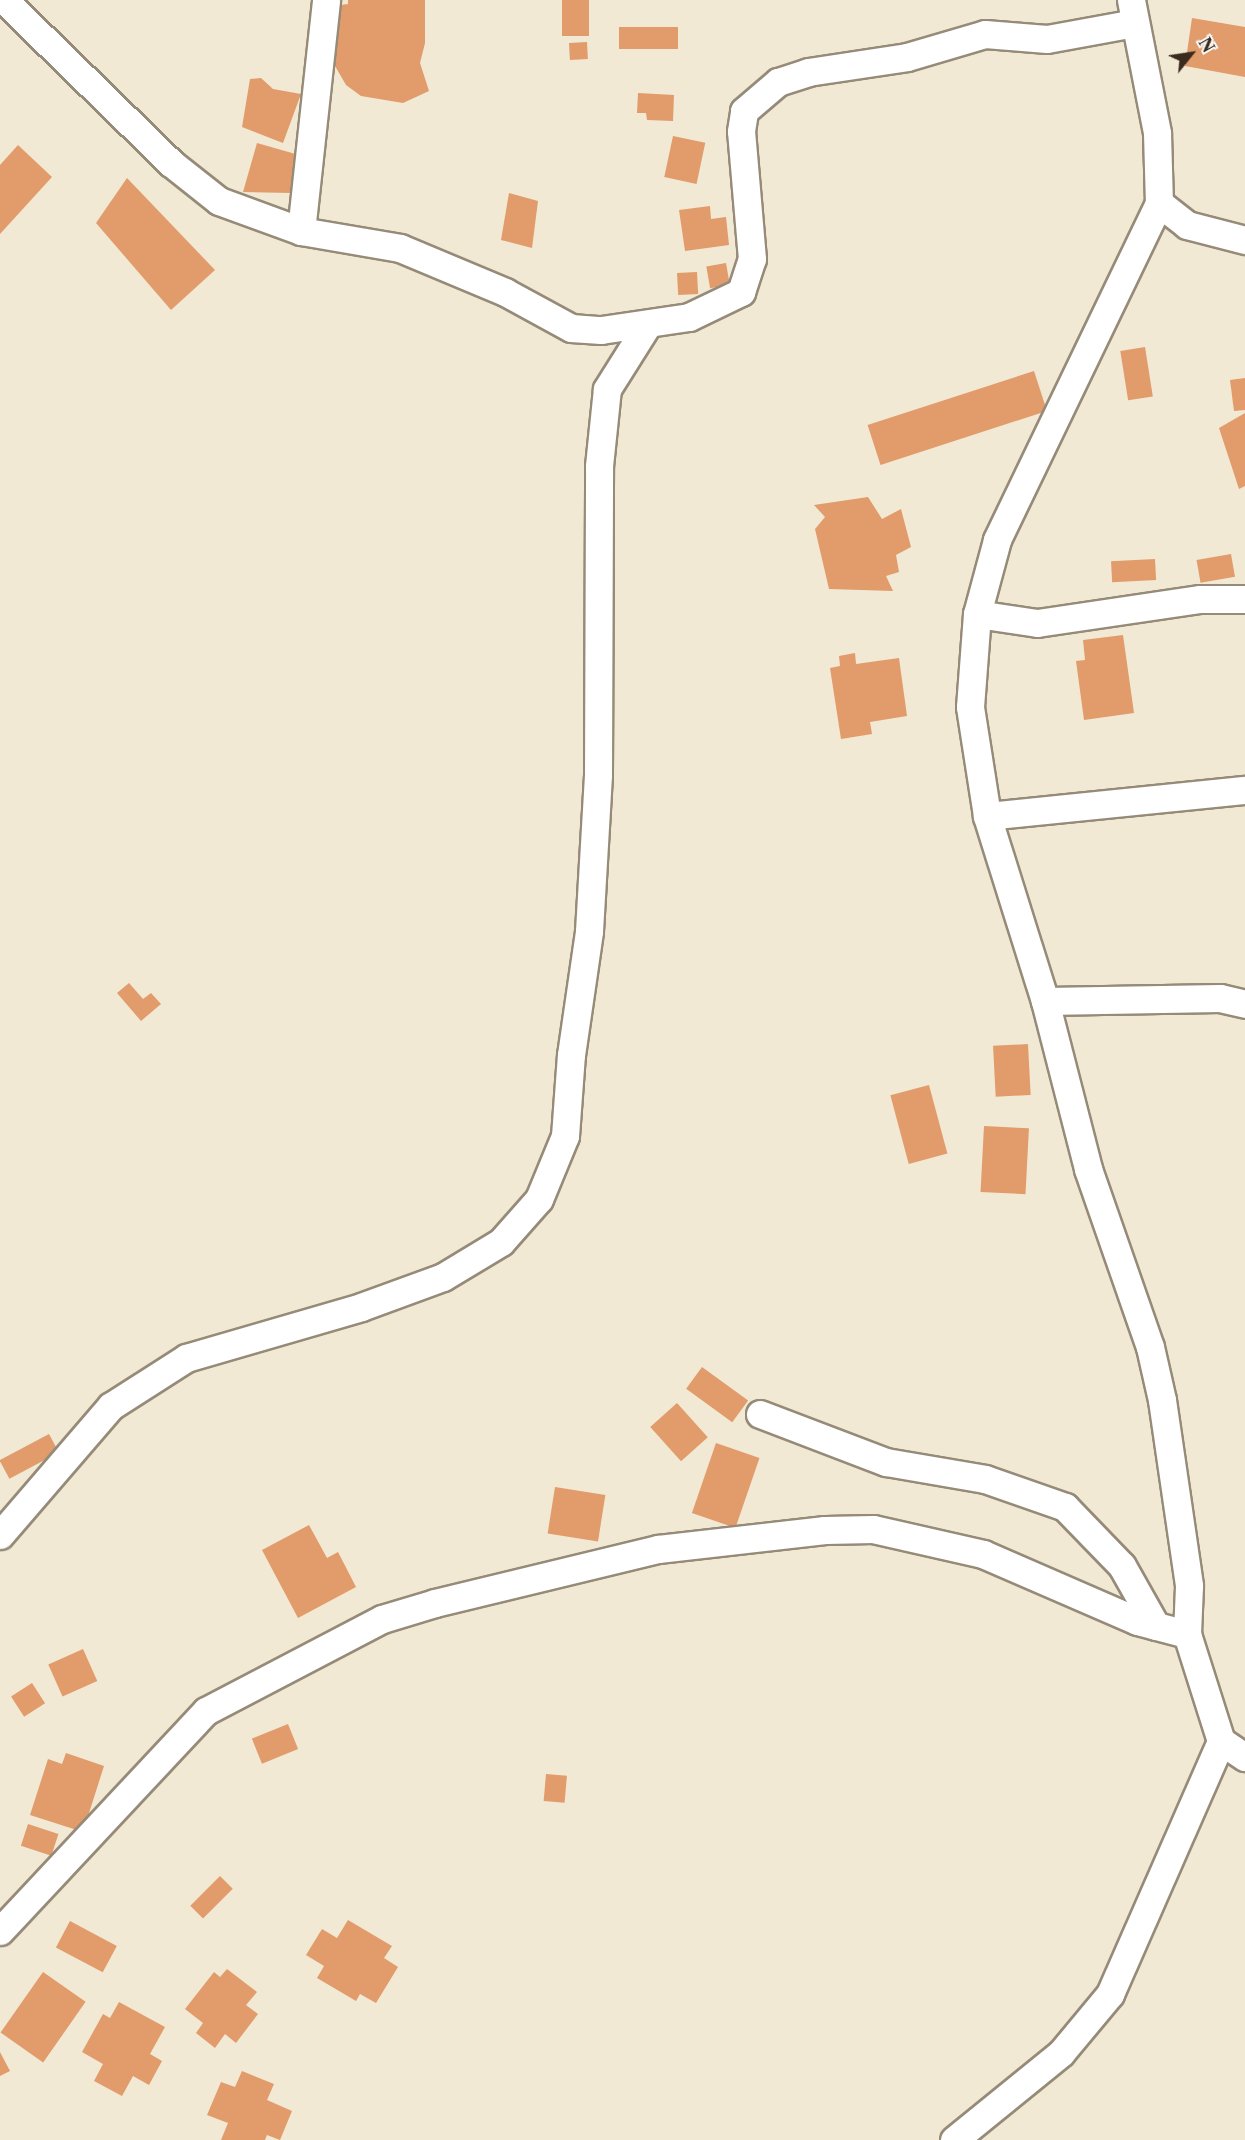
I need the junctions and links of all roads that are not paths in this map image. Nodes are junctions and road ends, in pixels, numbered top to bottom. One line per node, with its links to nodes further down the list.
1 (4, 0): 5 (street)
2 (326, 0): 5 (street)
3 (1133, 11): 4 (street); 7 (street)
4 (1159, 202): 6 (street); 9 (street)
5 (301, 231): 7 (street)
6 (1245, 240)
7 (648, 324): 15 (street)
8 (1245, 599): 9 (street)
9 (977, 615): 11 (street)
10 (1245, 790): 11 (street)
11 (987, 816): 12 (street)
12 (1045, 1001): 13 (street); 17 (street)
13 (1245, 1004)
14 (760, 1414): 16 (street)
15 (0, 1535)
16 (1156, 1626): 17 (street); 20 (street)
17 (1187, 1634): 18 (street)
18 (1221, 1741): 19 (street); 21 (street)
19 (1245, 1757)
20 (0, 1931)
21 (954, 2140)

